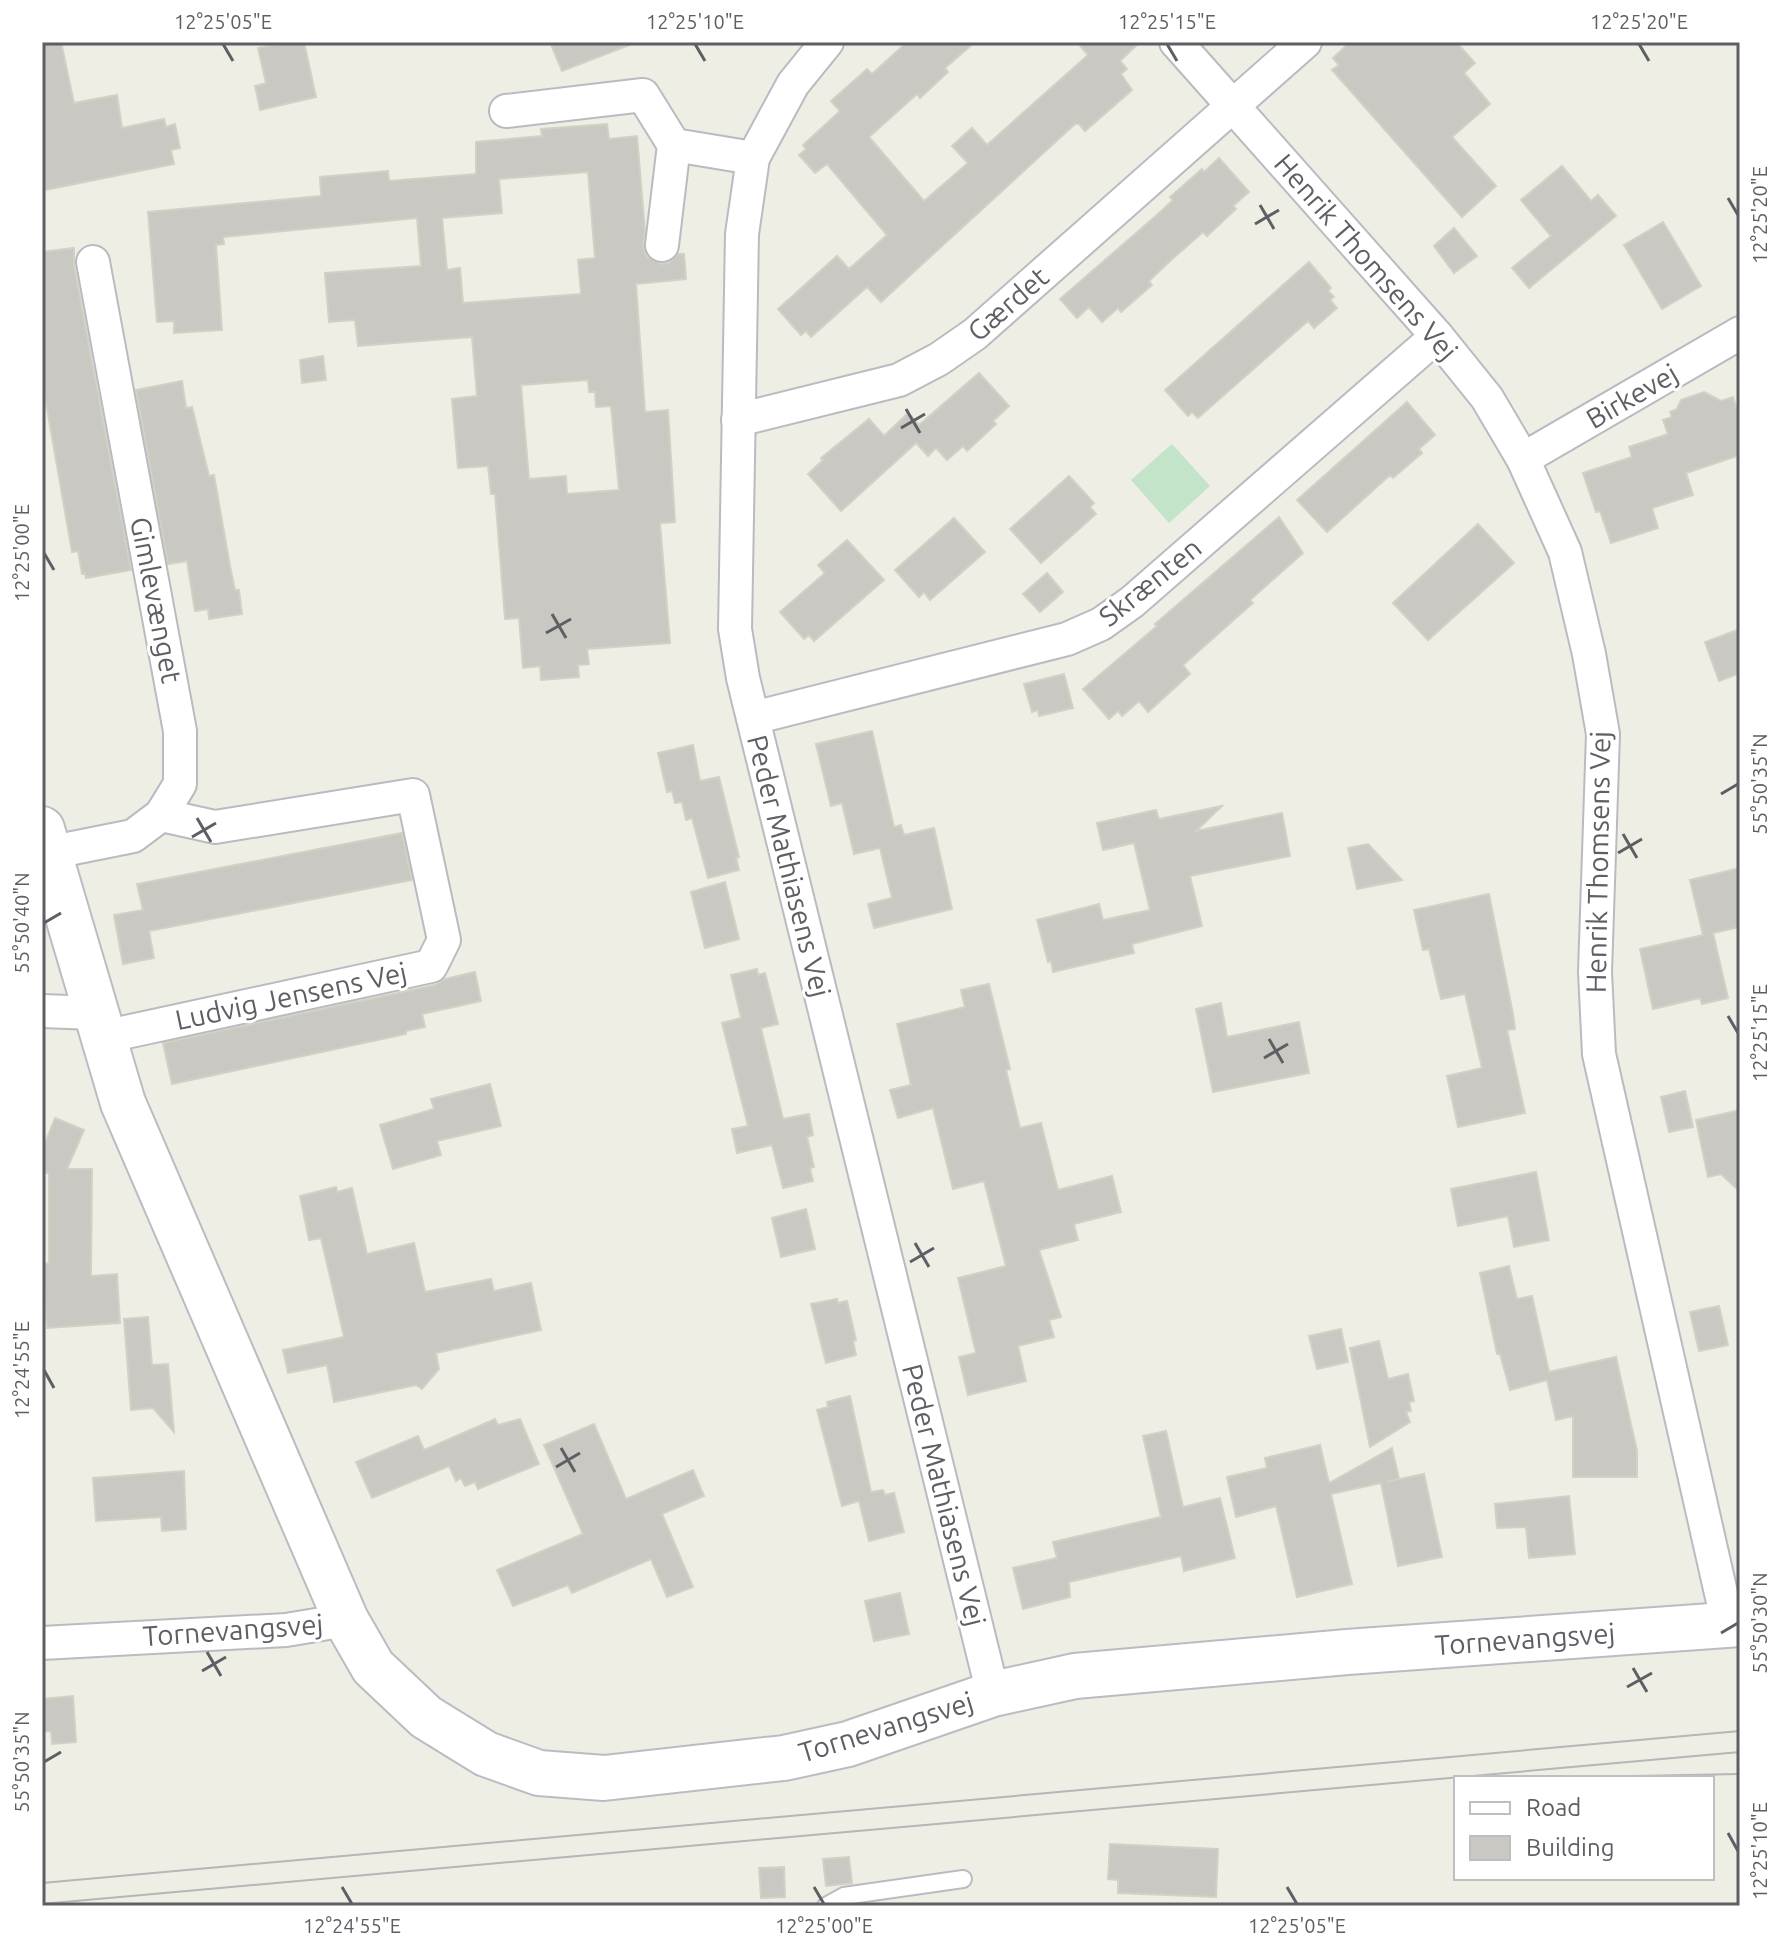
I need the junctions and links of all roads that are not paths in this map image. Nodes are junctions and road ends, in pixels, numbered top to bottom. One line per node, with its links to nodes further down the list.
1 (827, 42): 7 (street, Peder Mathiasens Vej)
2 (1176, 42): 4 (street, Henrik Thomsens Vej)
3 (1305, 42): 4 (street)
4 (1233, 106): 11 (street, Henrik Thomsens Vej); 12 (street, Gærdet)
5 (506, 111): 6 (street)
6 (674, 145): 7 (street); 8 (street)
7 (753, 158): 12 (street, Peder Mathiasens Vej)
8 (662, 245)
9 (93, 262): 15 (street, Gimlevænget)
10 (1740, 333): 13 (street, Birkevej)
11 (1437, 336): 13 (street, Henrik Thomsens Vej); 14 (street, Skrænten)
12 (738, 420): 14 (street, Peder Mathiasens Vej)
13 (1523, 459): 20 (street, Henrik Thomsens Vej)
14 (753, 718): 22 (street, Peder Mathiasens Vej)
15 (161, 815): 16 (street, Gimlevænget); 18 (street, Ludvig Jensens Vej)
16 (45, 841): 18 (street)
17 (42, 1011): 18 (street, Ludvig Jensens Vej)
18 (99, 1025): 19 (street)
19 (346, 1620): 21 (street, Tornevangsvej); 22 (street, Tornevangsvej)
20 (1734, 1624): 22 (street, Tornevangsvej)
21 (42, 1643)
22 (993, 1694)
23 (963, 1879): 24 (lane)
24 (826, 1906)

